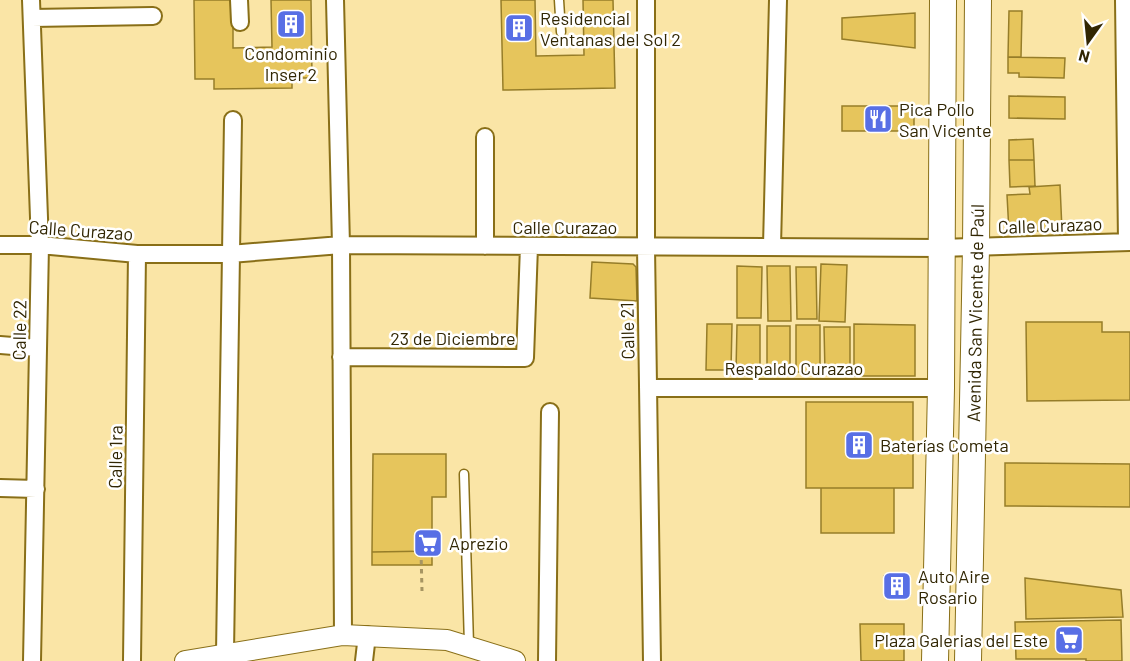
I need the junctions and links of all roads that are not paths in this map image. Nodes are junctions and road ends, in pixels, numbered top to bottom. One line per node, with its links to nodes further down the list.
1 (31, 0): 11 (street, Calle 22)
2 (239, 0): 12 (street)
3 (335, 0): 19 (street)
4 (559, 0): 13 (lane)
5 (646, 0): 23 (street, Calle 21)
6 (778, 0): 22 (street)
7 (943, 0): 25 (main road, Avenida San Vicente de Paúl)
8 (978, 0): 24 (main road, Avenida San Vicente de Paúl)
9 (1124, 0): 16 (street)
10 (153, 16): 11 (street)
11 (32, 18): 18 (street, Calle 22)
12 (240, 22)
13 (561, 32)
14 (233, 120): 27 (street)
15 (484, 137): 20 (street)
16 (1128, 242): 24 (street, Calle Curazao)
17 (0, 245): 18 (street, Calle Curazao)
18 (40, 245): 26 (street, Calle Curazao); 29 (street, Calle 22)
19 (341, 246): 20 (street, Calle Curazao); 27 (street, Calle Curazao); 30 (street)
20 (485, 246): 21 (street, Calle Curazao)
21 (529, 246): 23 (street, Calle Curazao); 30 (street, 23 de Diciembre)
22 (772, 246): 23 (street, Calle Curazao); 25 (street, Calle Curazao)
23 (646, 247): 31 (street, Calle 21)
24 (976, 247): 25 (street, Calle Curazao); 50 (main road, Avenida San Vicente de Paúl)
25 (940, 248): 32 (main road, Avenida San Vicente de Paúl)
26 (137, 254): 27 (street, Calle Curazao); 43 (street, Calle 1ra)
27 (230, 254): 40 (street)
28 (0, 345): 29 (street)
29 (38, 348): 36 (street, Calle 22)
30 (341, 357): 37 (street)
31 (648, 388): 32 (street, Respaldo Curazao); 48 (street, Calle 21)
32 (941, 388): 49 (main road, Avenida San Vicente de Paúl)
33 (550, 412): 47 (street)
34 (464, 474): 39 (lane)
35 (0, 488): 36 (street)
36 (36, 489): 42 (street, Calle 22)
37 (344, 635): 38 (street); 40 (street)
38 (367, 635): 39 (street); 45 (street)
39 (469, 646): 41 (street)
40 (225, 653): 44 (street)
41 (491, 657): 46 (street)
42 (33, 661)
43 (132, 661)
44 (185, 661)
45 (364, 661)
46 (515, 661)
47 (547, 661)
48 (652, 661)
49 (935, 661)
50 (968, 661)

